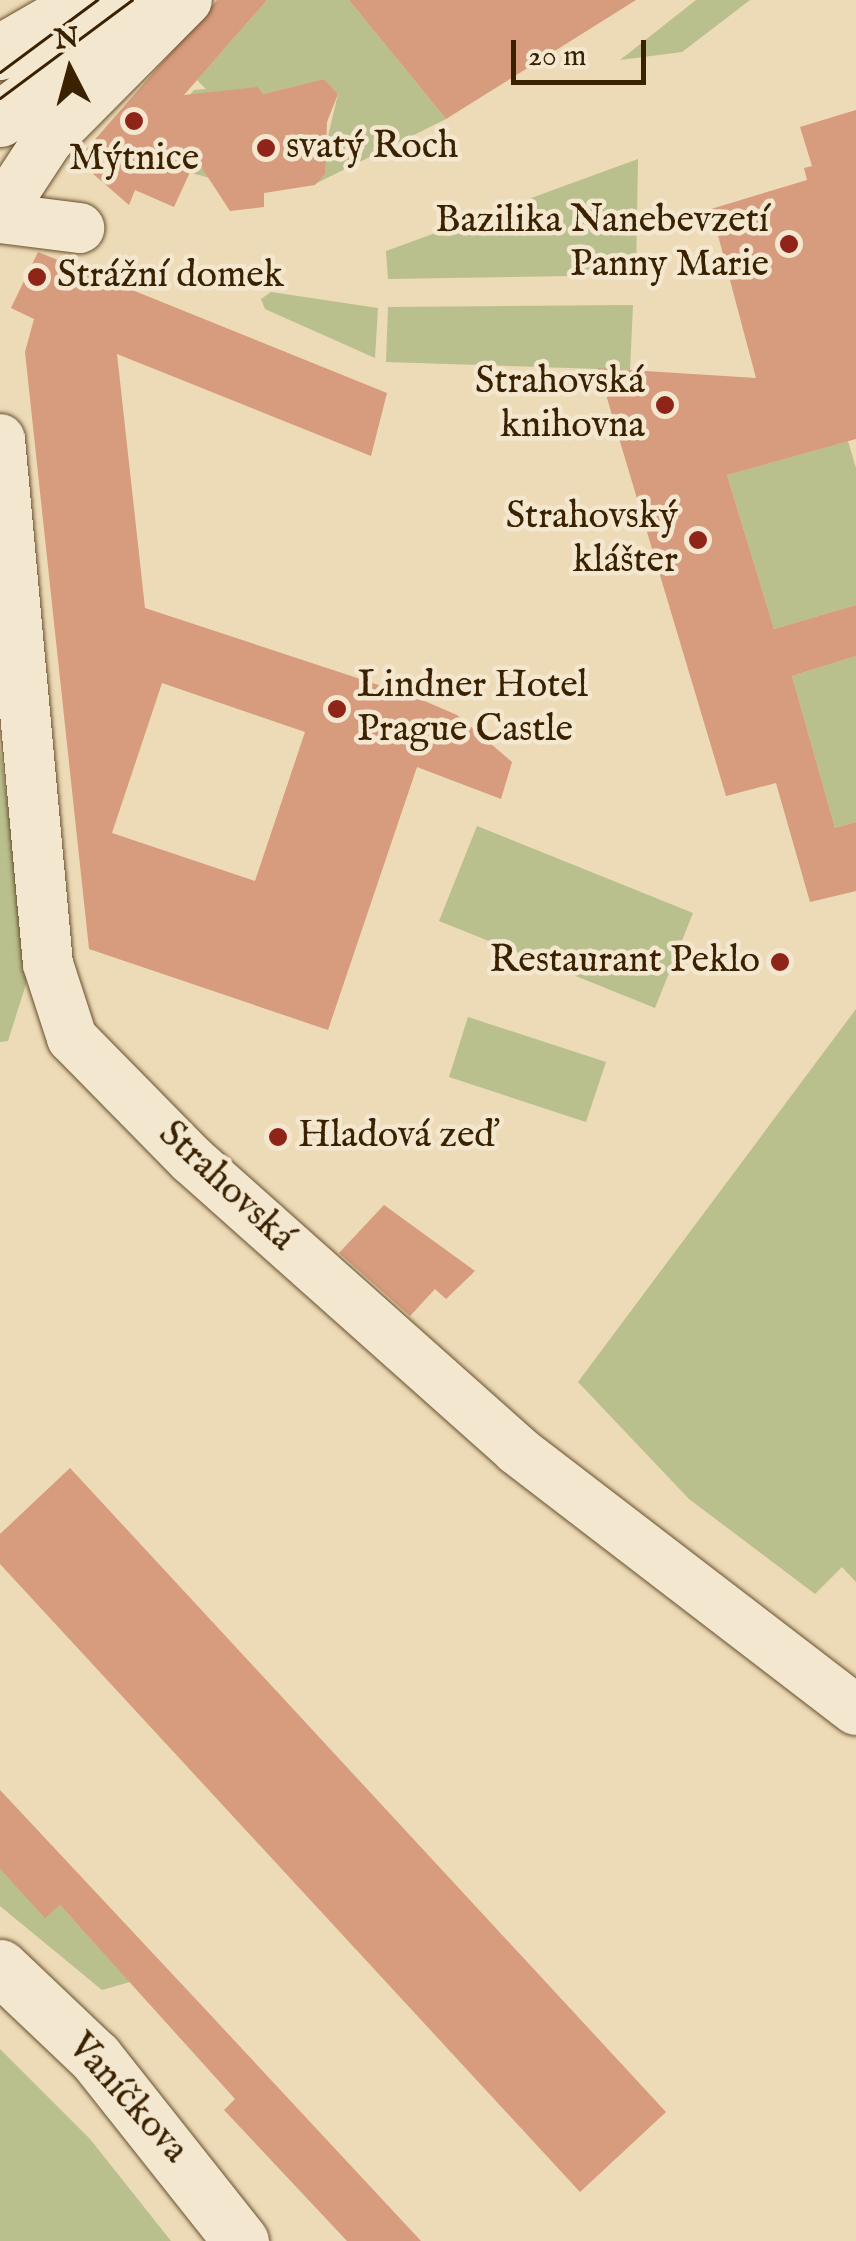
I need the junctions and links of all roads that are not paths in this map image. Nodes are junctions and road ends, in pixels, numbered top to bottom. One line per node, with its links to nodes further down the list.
1 (90, 0): 4 (main road)
2 (128, 0): 5 (main road)
3 (187, 0): 6 (street)
4 (0, 52)
5 (0, 119)
6 (0, 216): 7 (street)
7 (79, 228)
8 (0, 439): 9 (street, Strahovská)
9 (856, 1710)
10 (0, 1968): 11 (main road, Vaníčkova)
11 (241, 2241)

